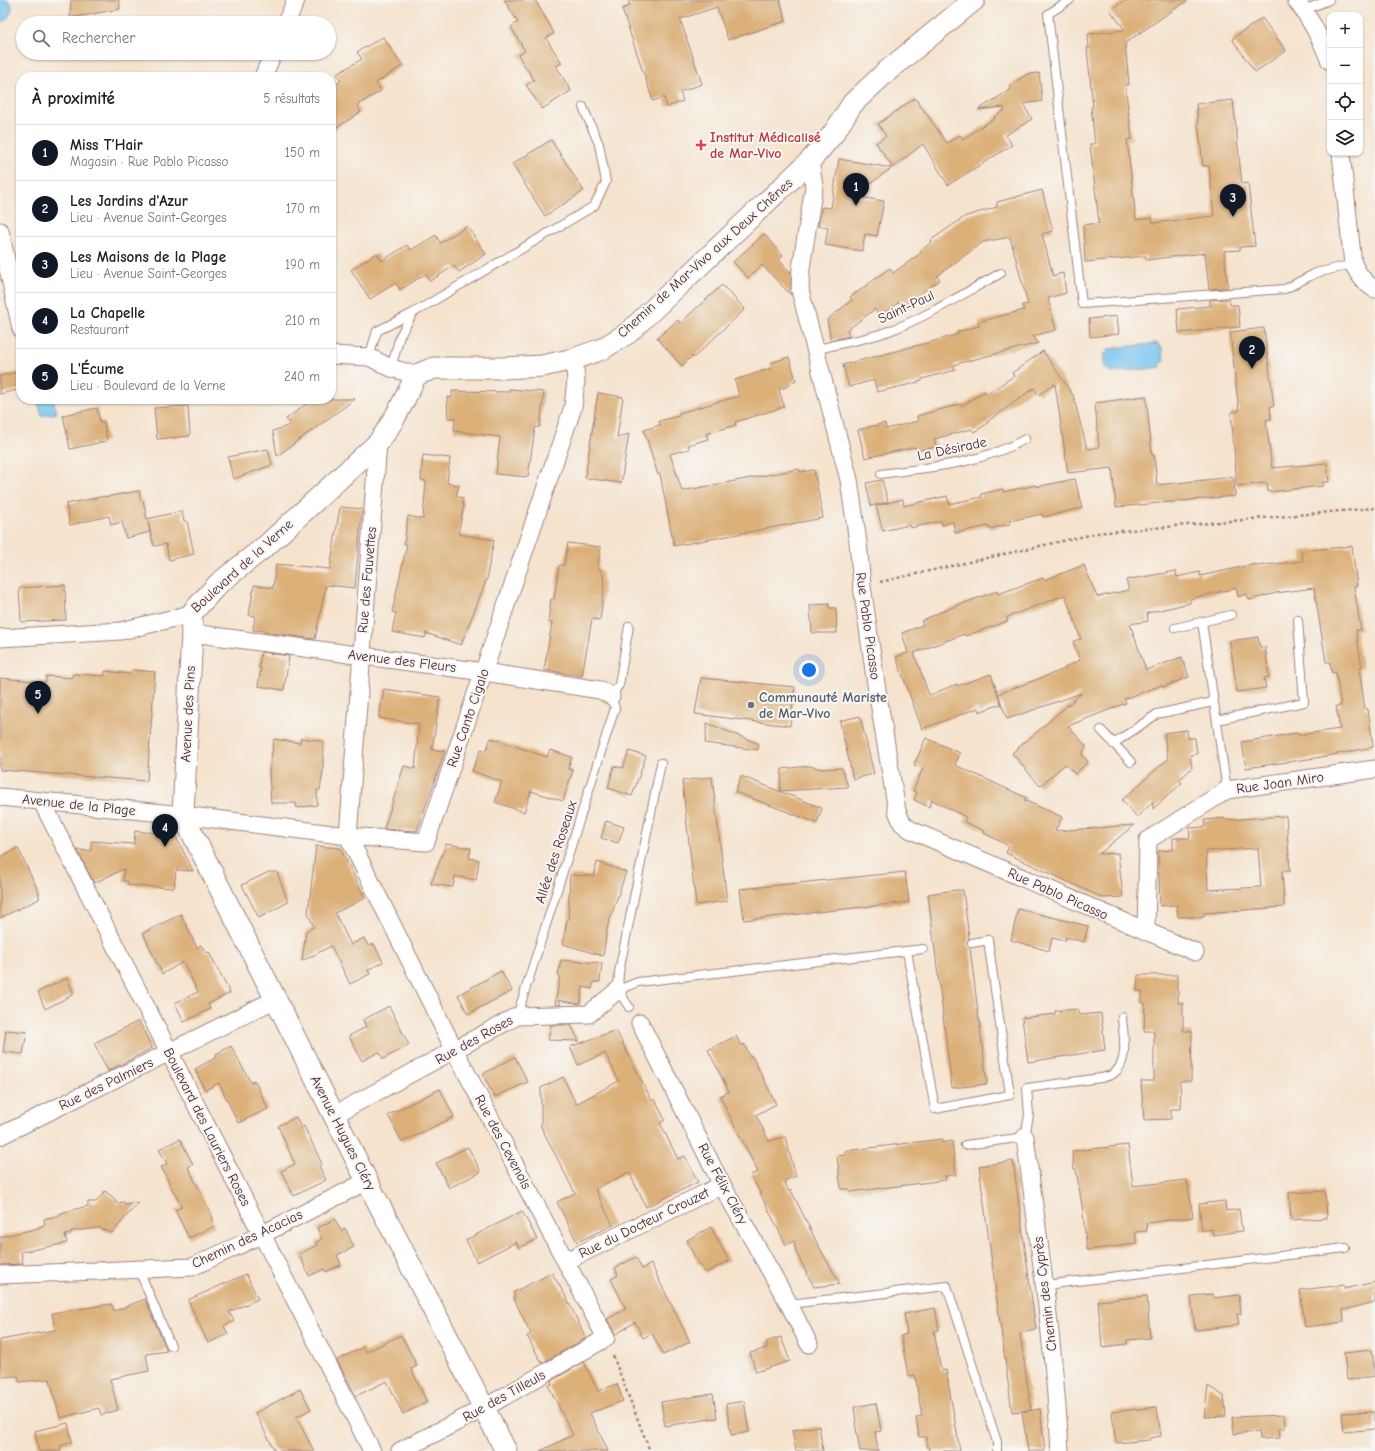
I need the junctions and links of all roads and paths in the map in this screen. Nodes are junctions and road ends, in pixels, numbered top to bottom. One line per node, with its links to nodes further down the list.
1 (296, 0): 6 (street)
2 (974, 0): 12 (street, Chemin de Mar-Vivo aux Deux Chênes)
3 (1070, 0): 14 (lane)
4 (1329, 0): 5 (lane)
5 (1300, 5): 7 (street)
6 (289, 16)
7 (1327, 54)
8 (270, 60): 9 (street)
9 (265, 72)
10 (583, 107): 18 (lane)
11 (1340, 156): 14 (street)
12 (810, 161): 19 (street, Rue Pablo Picasso); 22 (street, Chemin de Mar-Vivo aux Deux Chênes)
13 (0, 231): 17 (street)
14 (1353, 264): 16 (street)
15 (1001, 273): 19 (lane, Saint-Paul)
16 (1375, 289)
17 (16, 305)
18 (413, 313): 21 (lane); 23 (lane)
19 (815, 350): 29 (street, Rue Pablo Picasso)
20 (336, 355): 21 (street)
21 (369, 357): 23 (street)
22 (574, 359): 24 (street, Chemin de Mar-Vivo aux Deux Chênes); 38 (street, Rue Canto Cigalo)
23 (391, 368): 24 (street)
24 (416, 375): 26 (street, Boulevard de la Verne)
25 (1025, 439): 27 (lane, La Désirade)
26 (378, 443): 33 (street, Boulevard de la Verne); 37 (street, Rue des Fauvettes)
27 (881, 474)
28 (1375, 508): 29 (path)
29 (862, 586): 52 (street, Rue Pablo Picasso)
30 (1232, 615): 32 (lane)
31 (1298, 620): 41 (lane)
32 (1202, 622): 35 (lane); 40 (lane)
33 (192, 623): 36 (street, Boulevard de la Verne); 37 (street, Avenue des Fleurs); 50 (street, Avenue des Pins)
34 (629, 626): 39 (lane)
35 (1175, 628)
36 (0, 638)
37 (361, 656): 38 (street, Avenue des Fleurs); 51 (street, Rue des Fauvettes)
38 (484, 672): 39 (street, Avenue des Fleurs); 51 (street, Rue Canto Cigalo)
39 (611, 696): 60 (lane, Allée des Roseaux)
40 (1213, 702): 41 (lane); 43 (lane)
41 (1217, 720): 47 (lane)
42 (1101, 730): 43 (lane)
43 (1114, 744): 44 (lane)
44 (1131, 762)
45 (661, 763): 57 (lane)
46 (1375, 769): 47 (street, Rue Joan Miro)
47 (1227, 790): 52 (street, Rue Joan Miro)
48 (0, 797): 49 (street, Avenue de la Plage)
49 (42, 802): 50 (street, Avenue de la Plage); 64 (street, Boulevard des Lauriers Roses)
50 (183, 815): 51 (street, Rue Canto Cigalo); 58 (street, Avenue Hugues Cléry)
51 (348, 836): 63 (street, Rue des Cevenols)
52 (1146, 932): 56 (street, Rue Pablo Picasso)
53 (972, 943): 55 (lane)
54 (923, 949): 55 (lane)
55 (907, 951): 57 (lane)
56 (1195, 952)
57 (618, 990): 59 (lane); 60 (street, Rue des Roses)
58 (276, 999): 64 (street, Rue des Palmiers); 65 (street, Avenue Hugues Cléry)
59 (629, 1007)
60 (518, 1016): 63 (street, Rue des Roses)
61 (1122, 1017): 67 (lane)
62 (640, 1023): 70 (street, Rue Félix Cléry)
63 (455, 1050): 65 (street, Rue des Roses); 73 (street, Rue des Cevenols)
64 (169, 1052): 66 (street, Rue des Palmiers); 71 (street, Boulevard des Lauriers Roses)
65 (334, 1115): 69 (street, Avenue Hugues Cléry)
66 (0, 1136)
67 (1025, 1137): 68 (lane); 76 (street, Chemin des Cyprès)
68 (965, 1145)
69 (367, 1181): 71 (street, Chemin des Acacias); 81 (street, Avenue Hugues Cléry)
70 (722, 1185): 73 (street, Rue du Docteur Crouzet); 77 (street, Rue Félix Cléry)
71 (261, 1235): 74 (street, Chemin des Acacias); 82 (street, Boulevard des Lauriers Roses)
72 (1345, 1248): 76 (lane)
73 (566, 1261): 78 (street, Rue des Cevenols)
74 (139, 1270): 75 (street, Chemin des Acacias); 80 (lane)
75 (0, 1275)
76 (1045, 1285): 87 (street, Chemin des Cyprès)
77 (789, 1304): 79 (street, Rue Félix Cléry); 86 (lane)
78 (606, 1338): 81 (street, Rue des Tilleuls); 85 (path)
79 (809, 1344)
80 (171, 1346)
81 (484, 1408): 83 (street, Rue des Tilleuls); 84 (street, Avenue Hugues Cléry)
82 (372, 1451)
83 (400, 1451)
84 (506, 1451)
85 (650, 1451)
86 (997, 1451)
87 (1060, 1451)

